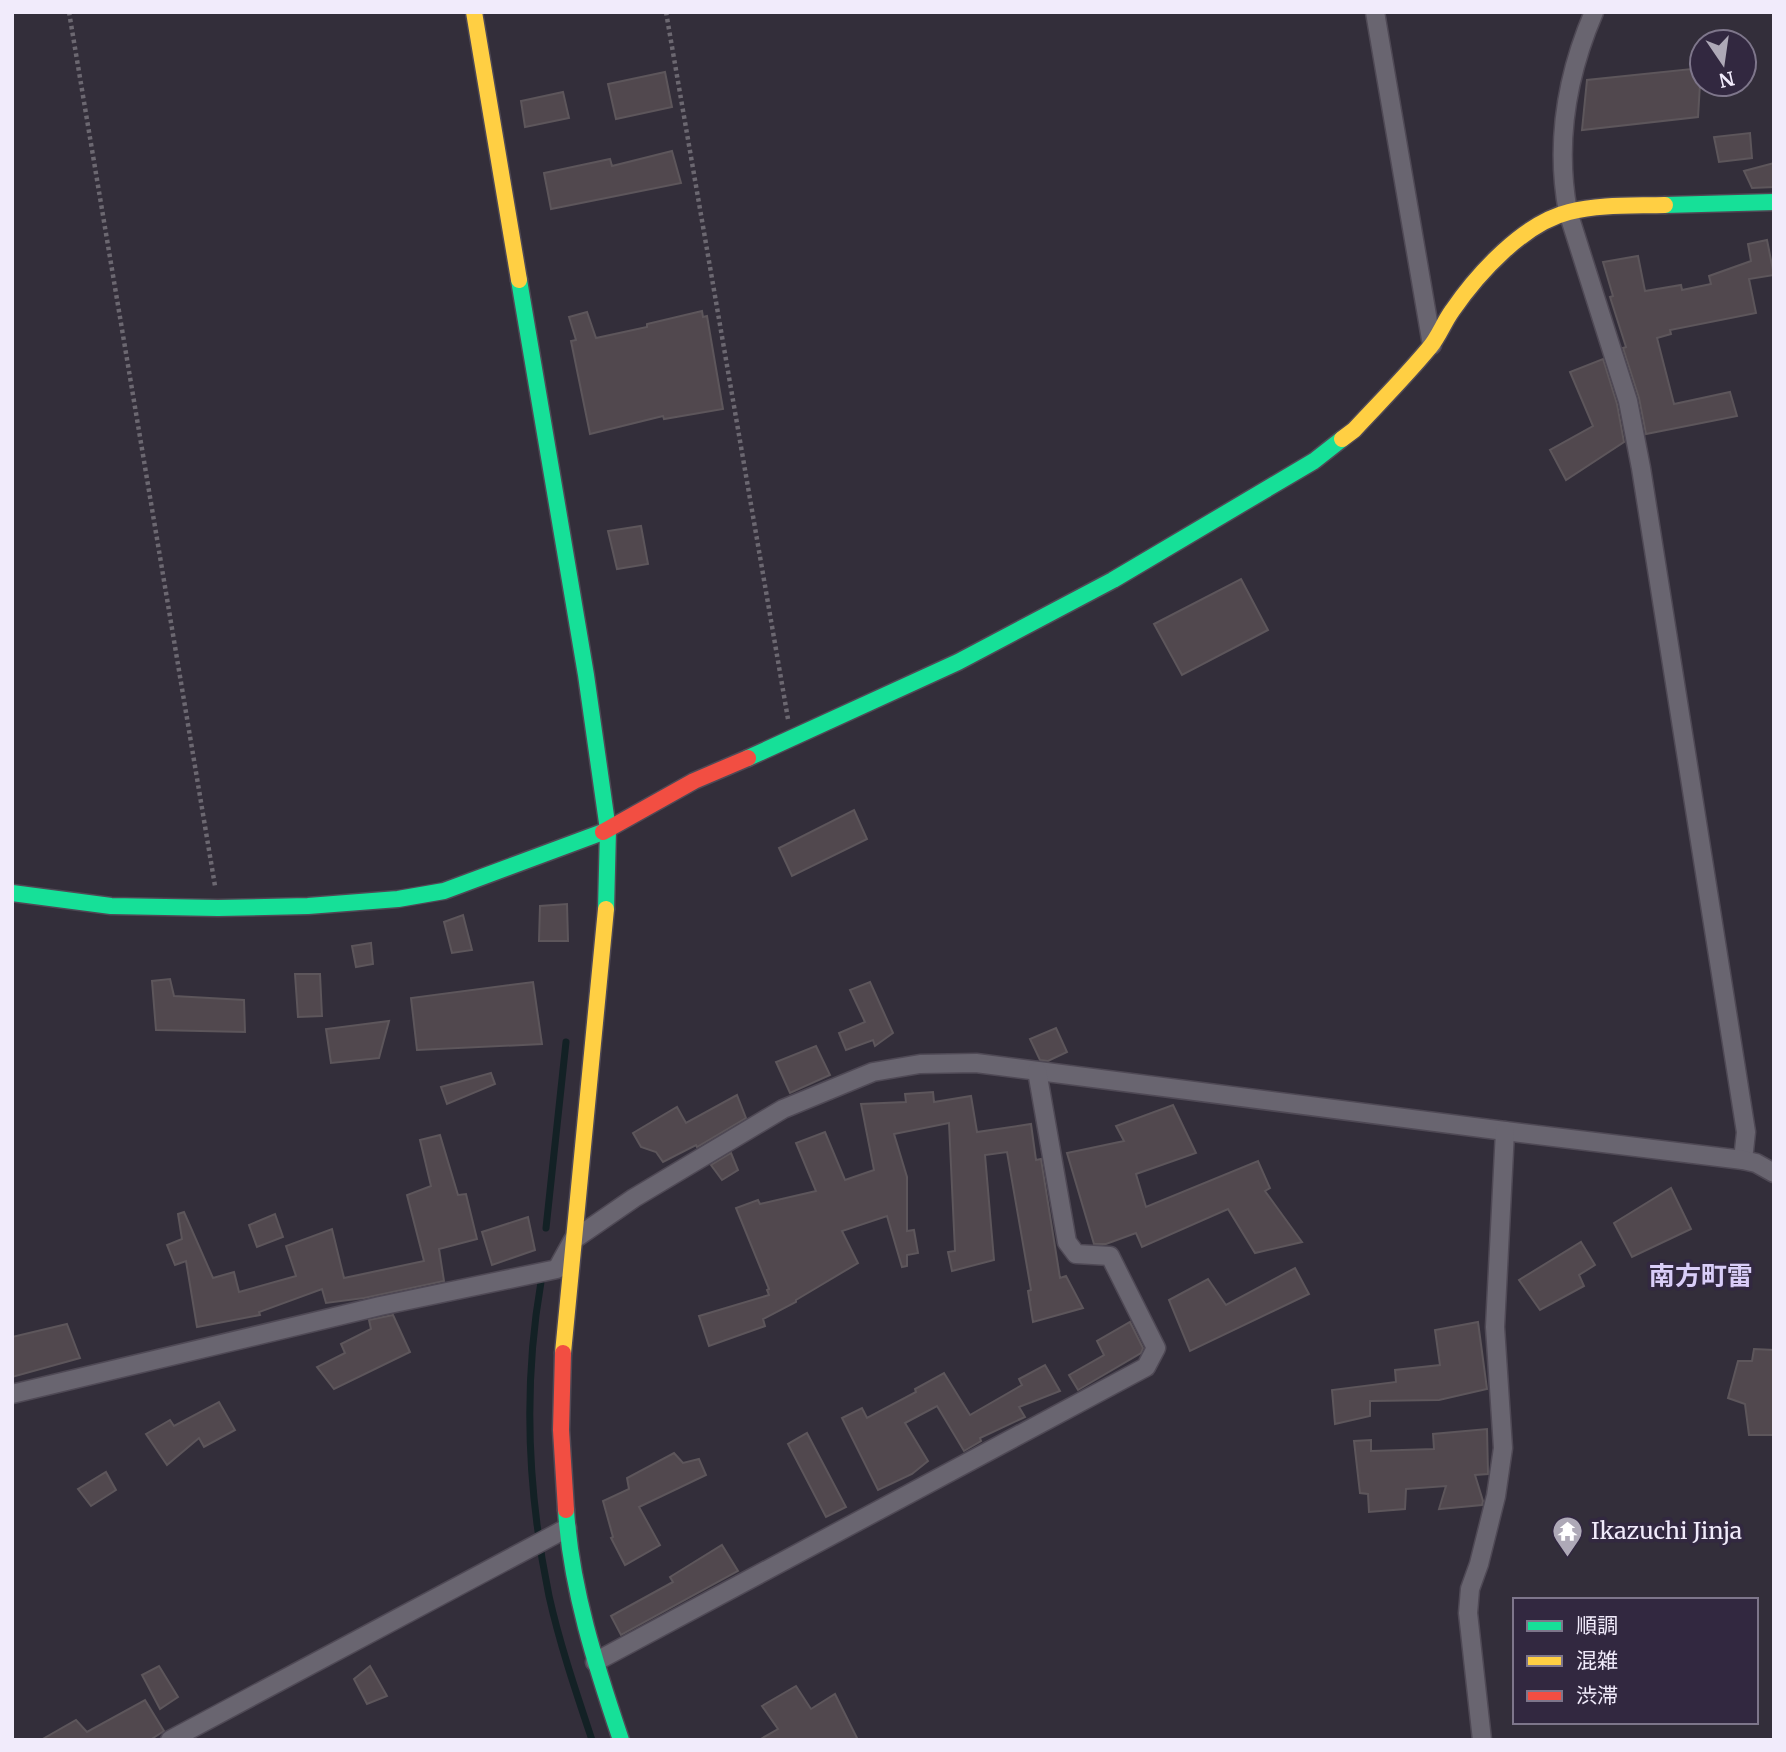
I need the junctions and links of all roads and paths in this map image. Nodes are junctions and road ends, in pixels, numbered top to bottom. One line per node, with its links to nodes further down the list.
1 (69, 12): 12 (path)
2 (474, 12): 10 (street)
3 (666, 12): 9 (path)
4 (1375, 12): 8 (street)
5 (1594, 12): 7 (street)
6 (1774, 202): 7 (street)
7 (1569, 212): 8 (street); 15 (street)
8 (1432, 345): 9 (street)
9 (791, 740): 10 (street)
10 (608, 830): 12 (street); 17 (street)
11 (12, 893): 12 (street)
12 (218, 908)
13 (1037, 1071): 14 (street); 17 (street); 20 (street)
14 (1505, 1132): 15 (street); 23 (street)
15 (1743, 1160): 16 (street)
16 (1774, 1173)
17 (573, 1240): 18 (street); 19 (street)
18 (12, 1394)
19 (567, 1528): 20 (street); 21 (street)
20 (595, 1662): 22 (street)
21 (170, 1740)
22 (621, 1740)
23 (1482, 1740)

